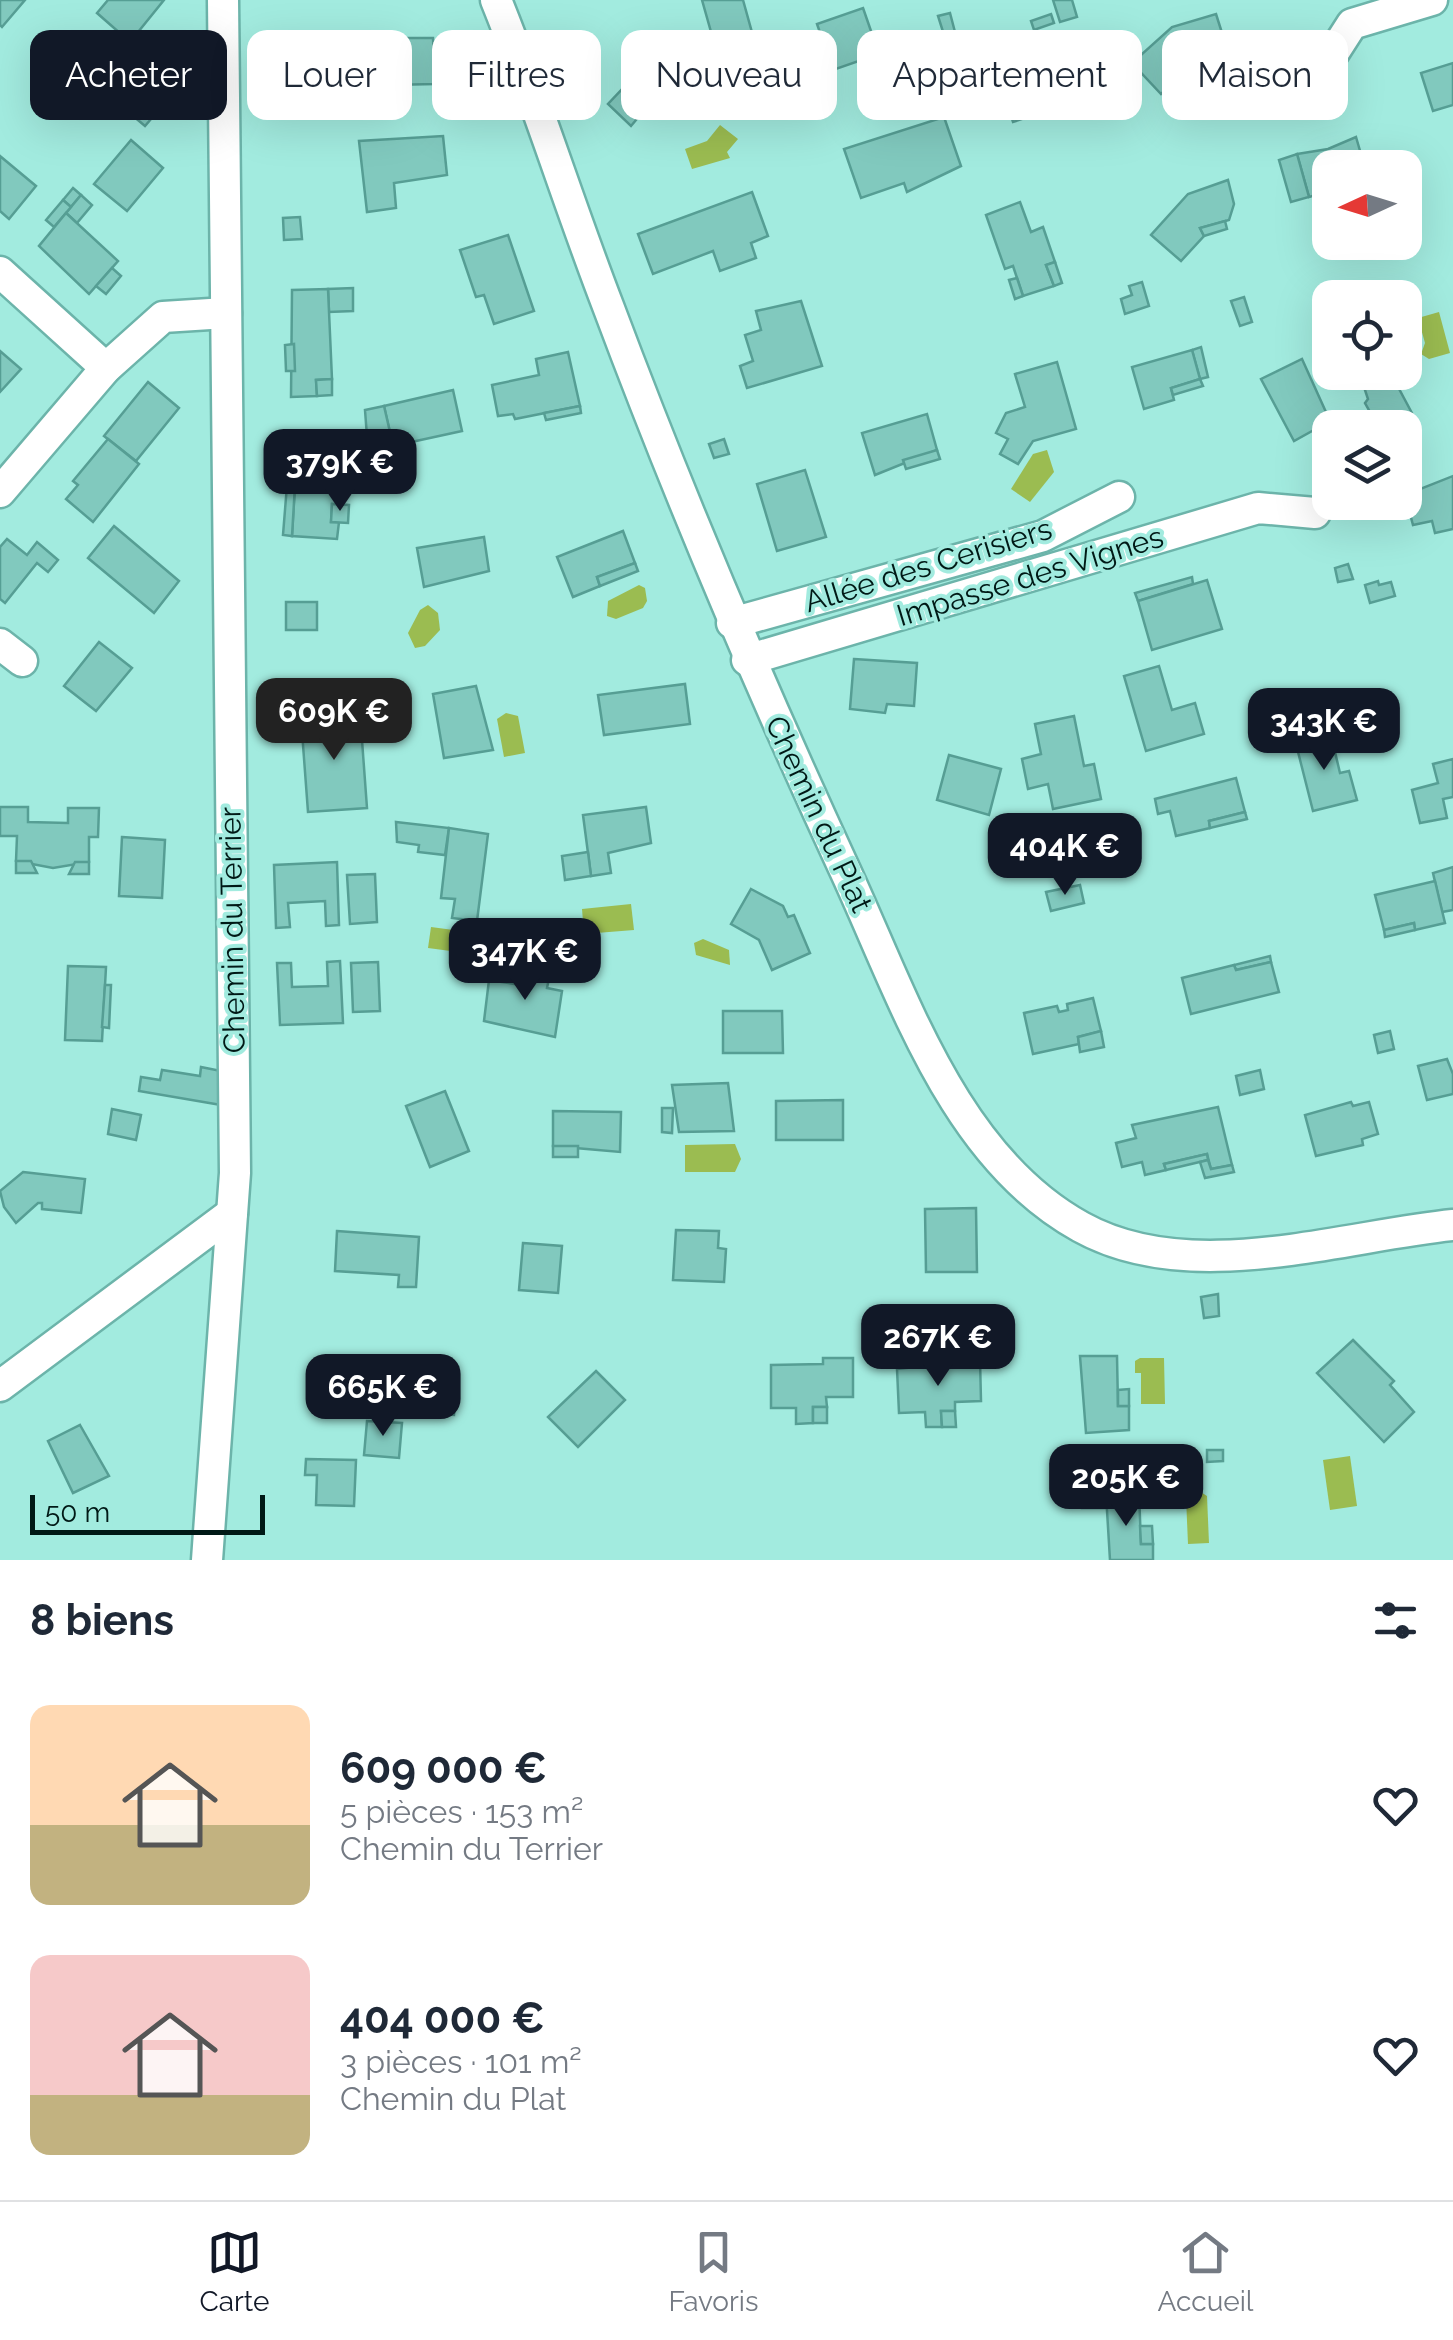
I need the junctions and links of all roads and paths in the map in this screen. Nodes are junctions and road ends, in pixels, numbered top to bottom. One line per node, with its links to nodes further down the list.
1 (223, 0): 6 (street, Chemin du Terrier)
2 (496, 0): 11 (street, Chemin du Plat)
3 (1432, 0): 4 (street)
4 (1348, 30)
5 (0, 272): 7 (street)
6 (226, 312): 7 (street); 13 (street, Chemin du Terrier)
7 (106, 368): 8 (street)
8 (0, 492)
9 (1119, 497): 11 (street, Allée des Cerisiers)
10 (1312, 513): 12 (street, Impasse des Vignes)
11 (732, 622): 12 (street, Chemin du Plat)
12 (747, 660): 14 (street, Chemin du Plat)
13 (232, 1213): 15 (street); 16 (street, Chemin du Terrier)
14 (1453, 1225)
15 (0, 1386)
16 (208, 1560)

